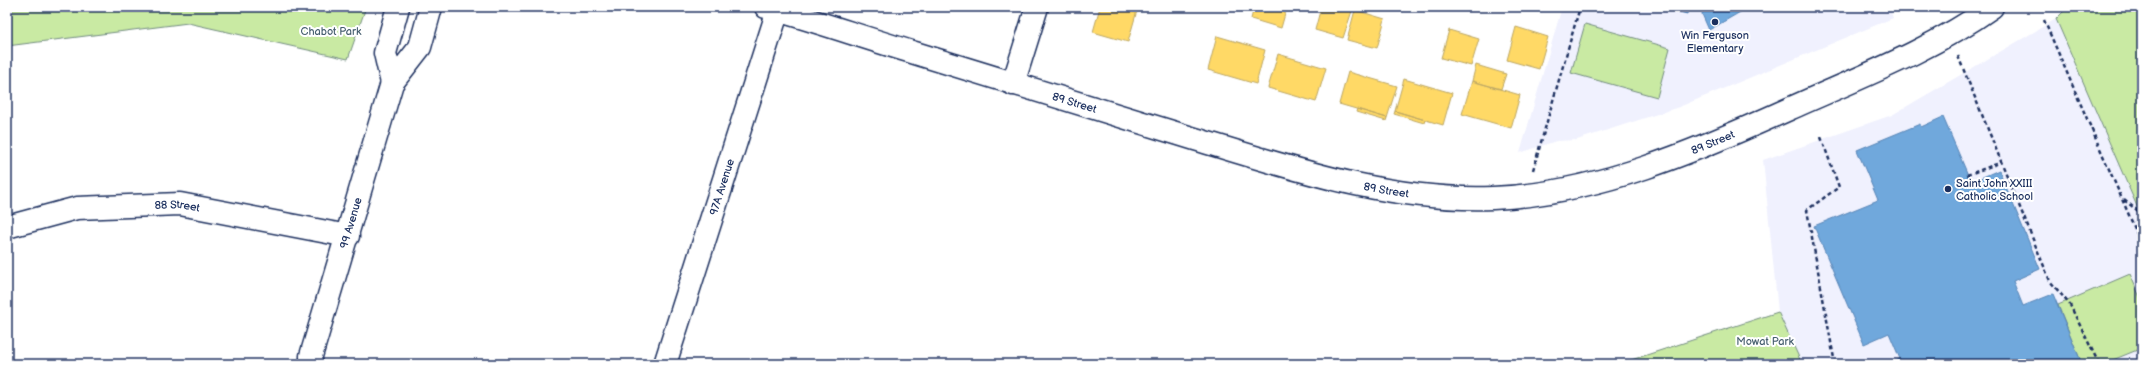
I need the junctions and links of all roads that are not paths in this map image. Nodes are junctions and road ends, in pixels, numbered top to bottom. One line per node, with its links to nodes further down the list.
1 (398, 7): 6 (street, 99 Avenue)
2 (431, 7): 6 (street, 99 Avenue)
3 (1037, 7): 7 (street)
4 (1992, 7): 7 (street, 89 Street)
5 (772, 9): 7 (street, 89 Street); 11 (street, 97A Avenue)
6 (392, 83): 9 (street, 99 Avenue)
7 (1013, 84)
8 (7, 227): 9 (street, 88 Street)
9 (348, 236): 10 (street, 99 Avenue)
10 (311, 364)
11 (665, 364)

